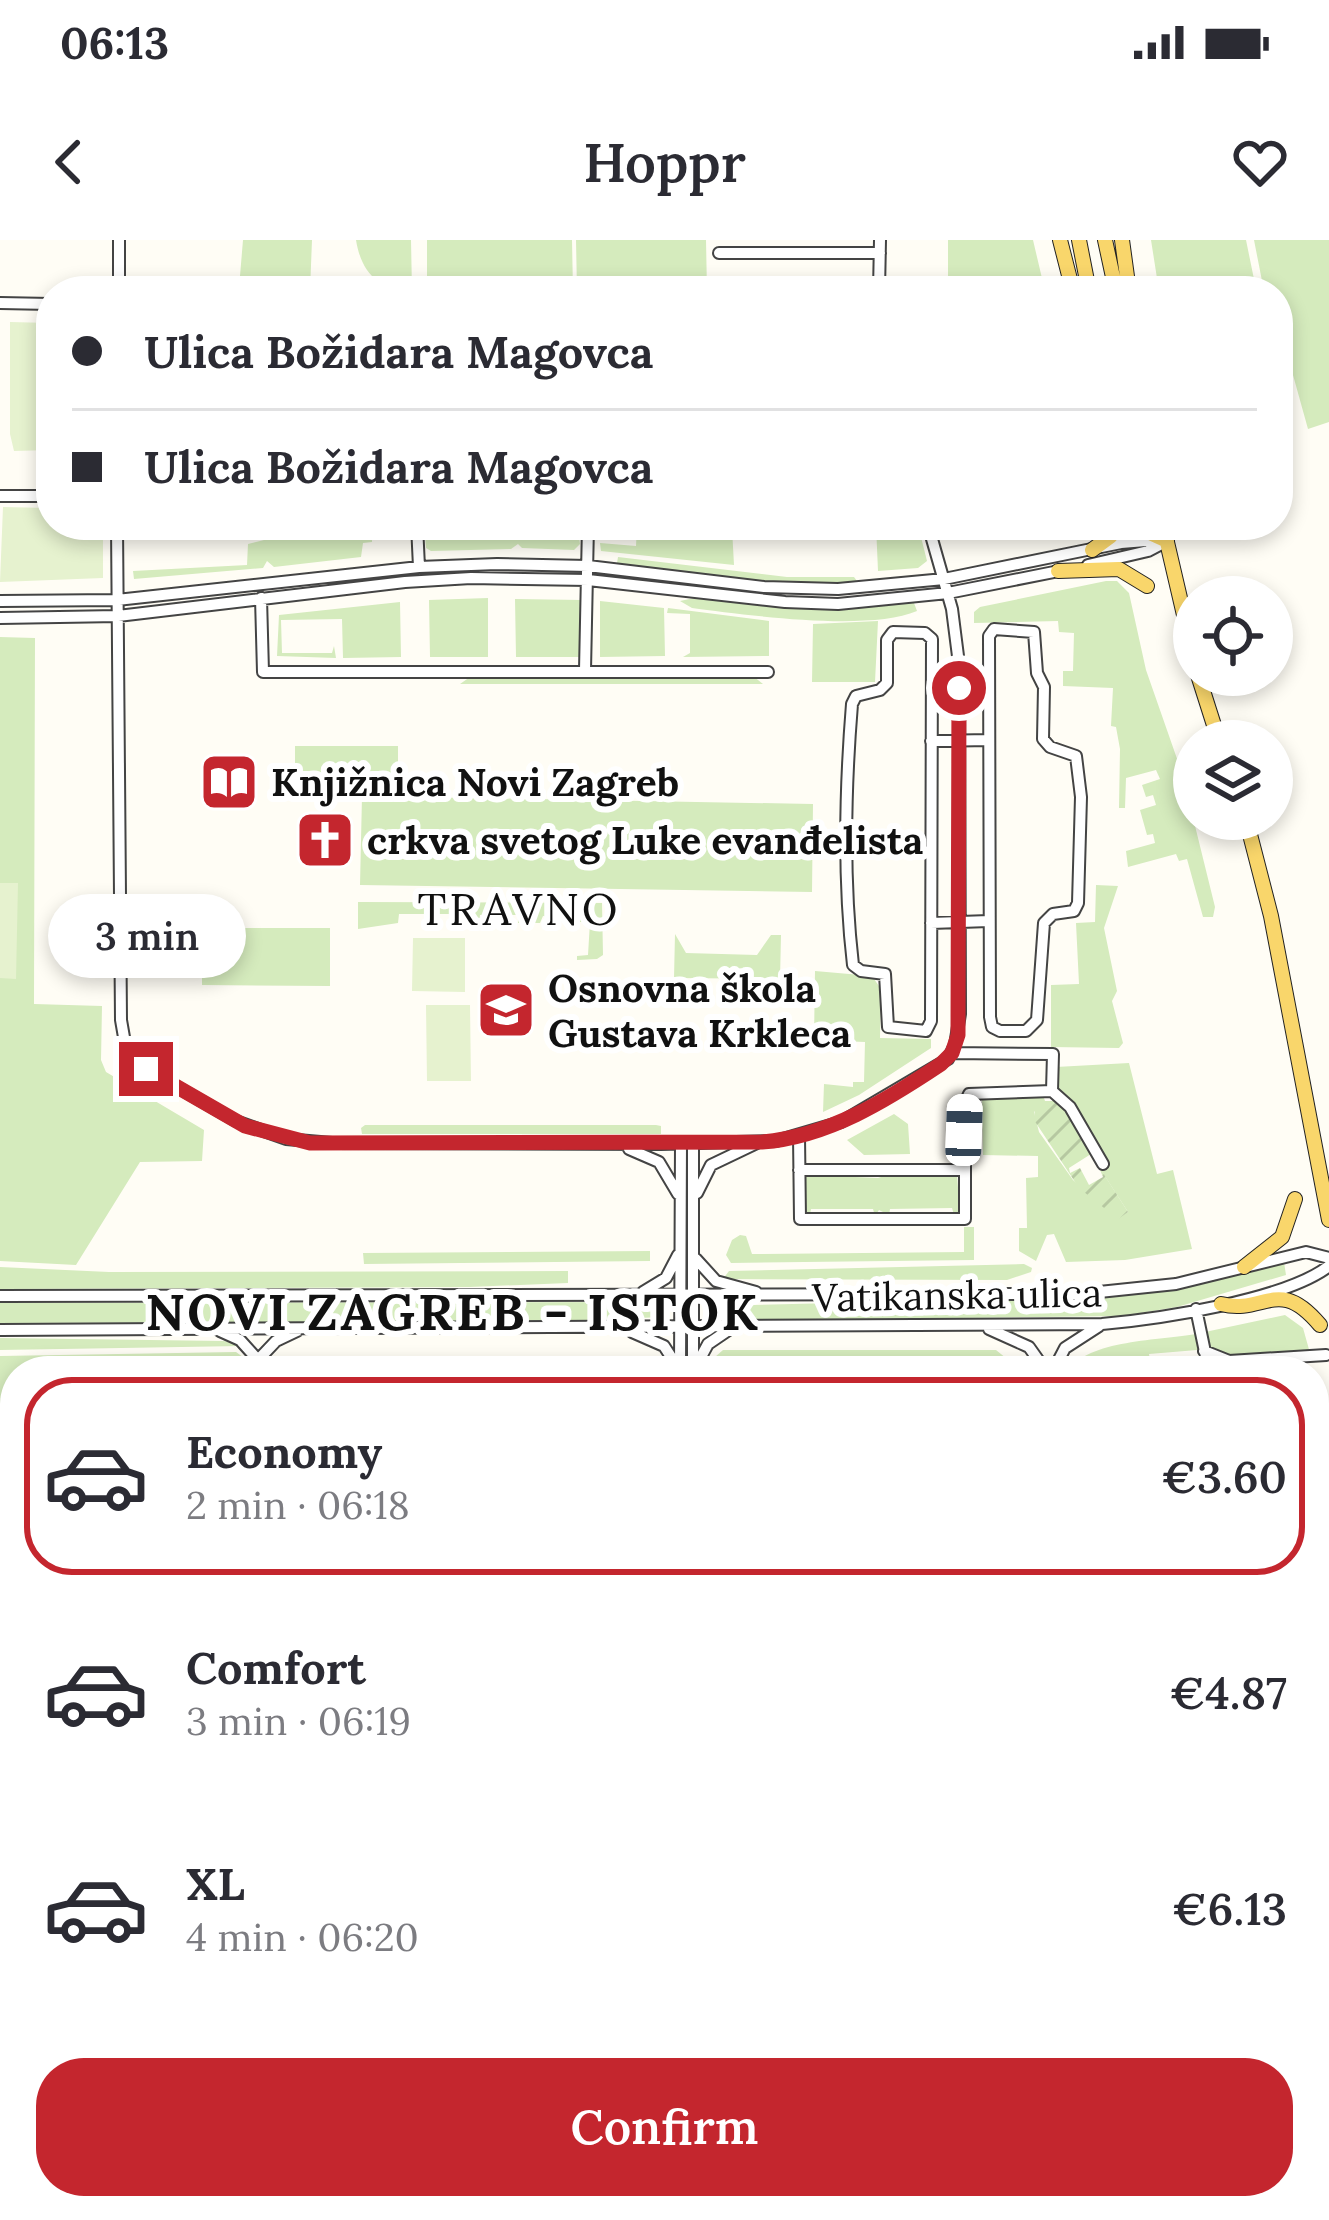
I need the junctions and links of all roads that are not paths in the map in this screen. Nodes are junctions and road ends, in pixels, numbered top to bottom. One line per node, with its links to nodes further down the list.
1 (119, 240): 8 (street)
2 (1060, 240): 10 (main road)
3 (1079, 240): 11 (main road)
4 (1105, 240): 12 (main road)
5 (1122, 240): 13 (main road)
6 (880, 246): 7 (street); 9 (street)
7 (719, 253)
8 (119, 276)
9 (879, 276)
10 (1068, 276)
11 (1086, 276)
12 (1113, 276)
13 (1127, 276)
14 (0, 303): 15 (street)
15 (36, 304)
16 (0, 496): 17 (street)
17 (36, 496)
18 (117, 540): 36 (street)
19 (418, 540): 28 (street)
20 (588, 540): 27 (street)
21 (933, 540): 31 (street)
22 (1103, 540): 26 (main road)
23 (1145, 540): 26 (street)
24 (1158, 540): 29 (street)
25 (1167, 540): 30 (main road)
26 (1092, 550): 31 (street)
27 (588, 566): 28 (street); 31 (street); 32 (street)
28 (419, 567): 36 (street)
29 (1058, 571): 33 (main road); 34 (street)
30 (1175, 576)
31 (944, 578): 34 (street)
32 (588, 580): 34 (street); 35 (street); 40 (street)
33 (1147, 586)
34 (948, 593): 44 (street)
35 (261, 598): 38 (street); 40 (street)
36 (117, 600): 37 (street); 38 (street)
37 (0, 601)
38 (118, 616): 39 (street); 54 (street)
39 (0, 618)
40 (585, 670): 41 (street)
41 (768, 672)
42 (988, 740): 44 (street); 46 (street); 46 (street)
43 (931, 741): 44 (street); 48 (street); 48 (street)
44 (960, 741): 47 (street)
45 (1251, 840): 58 (main road)
46 (989, 921): 47 (street)
47 (960, 922): 48 (street); 49 (street)
48 (931, 923)
49 (952, 1053): 50 (street); 51 (street)
50 (1052, 1091): 55 (street); 57 (street)
51 (800, 1136): 52 (street); 56 (street)
52 (762, 1142): 53 (street); 60 (street)
53 (687, 1143): 54 (street); 60 (street)
54 (614, 1144): 60 (street)
55 (1102, 1164)
56 (800, 1170): 57 (street); 57 (street)
57 (965, 1170)
58 (1326, 1195): 61 (main road)
59 (1295, 1198): 65 (main road)
60 (687, 1203): 62 (street); 63 (street)
61 (1329, 1220)
62 (682, 1240): 67 (street); 68 (street)
63 (695, 1258): 68 (street); 69 (street)
64 (1329, 1262): 65 (street, Vatikanska ulica); 70 (street, Vatikanska ulica)
65 (1244, 1267): 69 (street, Vatikanska ulica)
66 (0, 1296): 67 (street, Vatikanska ulica)
67 (627, 1296): 68 (street, Vatikanska ulica)
68 (688, 1296): 69 (street, Vatikanska ulica); 76 (street)
69 (776, 1297)
70 (1221, 1304): 71 (street, Vatikanska ulica); 73 (main road)
71 (1196, 1309): 72 (street, Vatikanska ulica); 81 (street)
72 (1102, 1324): 74 (street, Vatikanska ulica); 89 (street)
73 (1320, 1325)
74 (980, 1326): 77 (street, Vatikanska ulica); 88 (street)
75 (623, 1328): 76 (street, Vatikanska ulica); 78 (street, Vatikanska ulica); 84 (street)
76 (687, 1328): 77 (street, Vatikanska ulica); 85 (street); 86 (street)
77 (732, 1328): 87 (street)
78 (300, 1329): 80 (street, Vatikanska ulica); 83 (street)
79 (0, 1330): 80 (street, Vatikanska ulica)
80 (217, 1330): 82 (street)
81 (1204, 1351): 90 (street); 91 (street)
82 (251, 1356)
83 (265, 1356)
84 (670, 1356)
85 (682, 1356)
86 (692, 1356)
87 (702, 1356)
88 (1037, 1356)
89 (1060, 1356)
90 (1206, 1356)
91 (1216, 1356)

